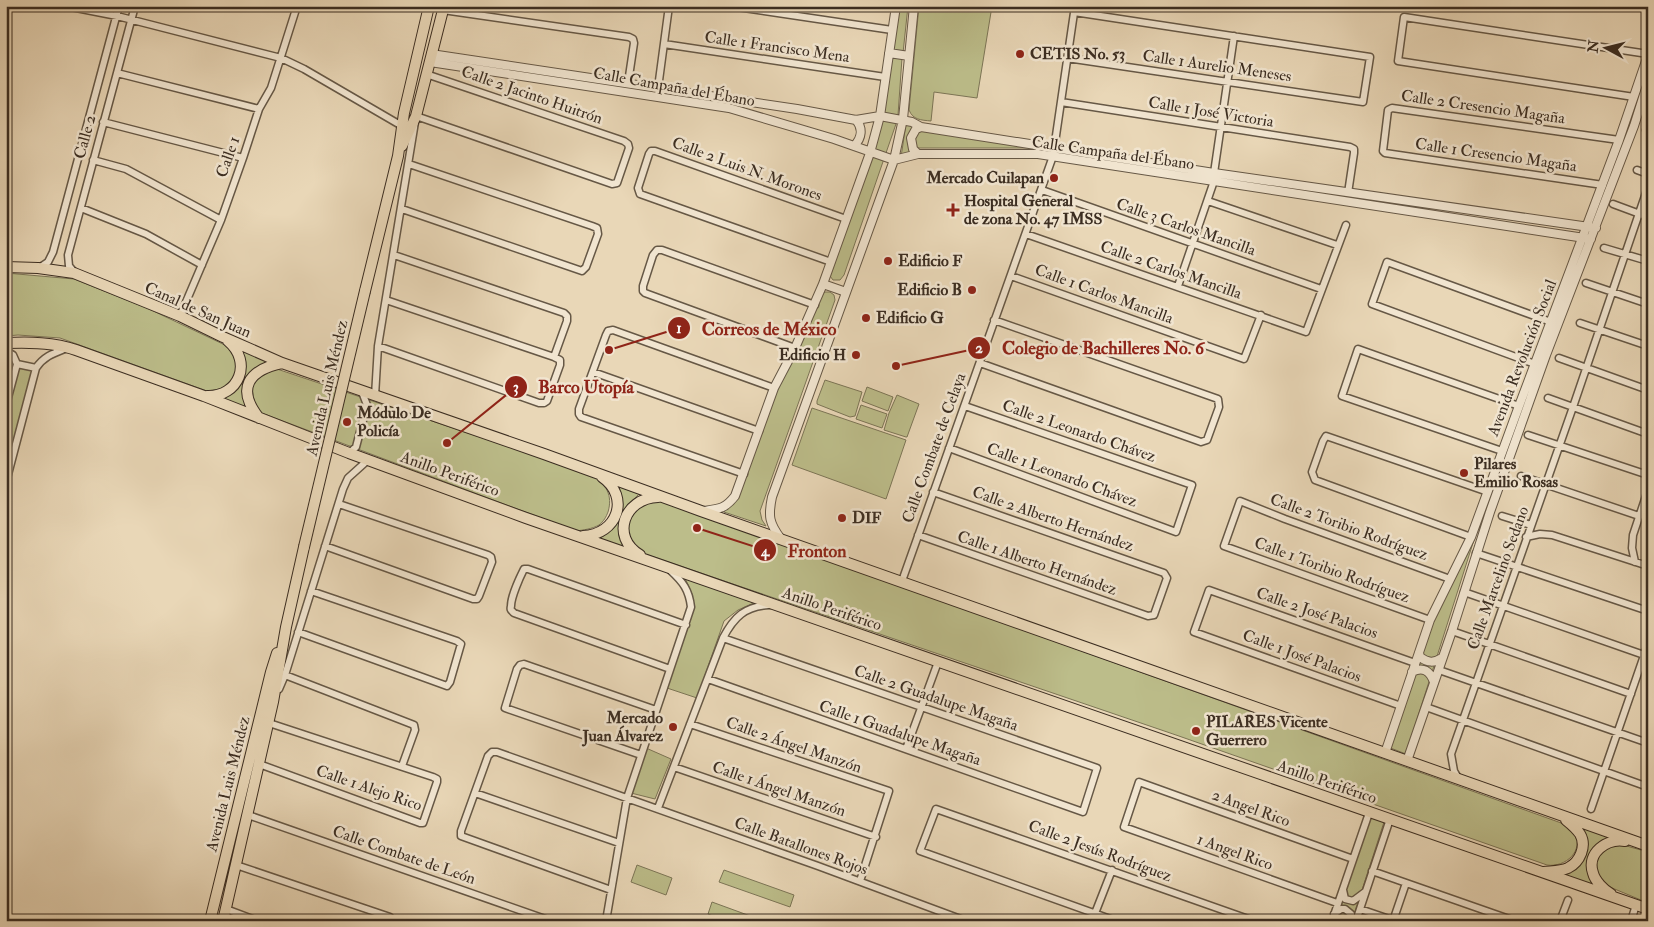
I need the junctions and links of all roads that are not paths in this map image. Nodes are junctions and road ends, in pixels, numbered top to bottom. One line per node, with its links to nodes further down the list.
1 (66, 6): 12 (street)
2 (120, 6): 12 (street, Calle 2)
3 (135, 6): 13 (street, Calle 2)
4 (429, 6): 38 (main road, Avenida Luis Méndez)
5 (669, 6): 16 (street)
6 (730, 6): 14 (street)
7 (896, 6): 14 (street)
8 (914, 6): 19 (street)
9 (294, 7): 20 (street, Calle 1)
10 (443, 8): 21 (main road, Avenida Luis Méndez); 28 (street)
11 (1075, 9): 15 (street); 22 (street, Calle Combate de Celaya)
12 (117, 16): 13 (street); 86 (street, Calle 2)
13 (131, 19): 20 (street); 23 (street, Calle 2)
14 (892, 30): 17 (street)
15 (1234, 36): 26 (street); 26 (street, Calle 1 Aurelio Meneses)
16 (664, 44): 25 (street, Calle 1 Francisco Mena); 29 (street)
17 (889, 53): 19 (street); 25 (street)
18 (1648, 54): 30 (street, Avenida Revolución Social); 30 (street)
19 (909, 56): 35 (street)
20 (281, 58): 32 (street, Calle 1); 38 (street)
21 (430, 58): 24 (main road, Avenida Luis Méndez); 28 (street, Calle Campaña del Ébano); 42 (street, Calle Campaña del Ébano)
22 (1067, 58): 26 (street, Calle 1 Aurelio Meneses); 31 (street, Calle Combate de Celaya)
23 (117, 73): 32 (street); 37 (street, Calle 2)
24 (426, 74): 33 (main road, Avenida Luis Méndez); 33 (street, Calle 2 Jacinto Huitrón)
25 (885, 77): 34 (street)
26 (1228, 81): 40 (street)
27 (1648, 82): 73 (street, Avenida Revolución Social)
28 (628, 84): 29 (street, Calle Campaña del Ébano)
29 (658, 88): 36 (street, Calle Campaña del Ébano)
30 (1634, 97): 41 (street, Avenida Revolución Social)
31 (1061, 102): 40 (street, Calle 1 José Victoria); 44 (street, Calle Combate de Celaya)
32 (259, 109): 48 (street, Calle 1)
33 (416, 116): 47 (main road, Avenida Luis Méndez); 51 (street, Avenida Luis Méndez)
34 (880, 116): 35 (street, Calle Campaña del Ébano); 36 (street, Calle Campaña del Ébano); 43 (street)
35 (903, 119): 39 (street, Calle Campaña del Ébano); 50 (street)
36 (856, 120): 42 (street)
37 (104, 122): 48 (street); 49 (street, Calle 2)
38 (402, 126): 47 (main road, Avenida Luis Méndez)
39 (922, 127): 44 (street, Calle Campaña del Ébano); 46 (street)
40 (1221, 127): 53 (street); 61 (street, Calle 1 José Victoria)
41 (1619, 140): 45 (street, Calle 2 Cresencio Magaña); 57 (street, Avenida Revolución Social)
42 (854, 146): 43 (street, Calle Campaña del Ébano)
43 (870, 152): 50 (street, Calle Campaña del Ébano); 68 (street)
44 (1053, 152): 46 (street, Calle Campaña del Ébano); 53 (street, Calle Campaña del Ébano); 55 (street, Calle Campaña del Ébano); 59 (street, Calle Combate de Celaya)
45 (1384, 153): 57 (street, Calle 1 Cresencio Magaña)
46 (918, 154): 50 (street, Calle Campaña del Ébano)
47 (398, 156): 179 (main road, Avenida Luis Méndez, bridge)
48 (244, 158): 69 (street, Calle 1)
49 (94, 160): 64 (street, Calle 2); 69 (street)
50 (894, 160): 93 (street)
51 (409, 164): 65 (street, Avenida Luis Méndez); 65 (street)
52 (1637, 170): 54 (street)
53 (1214, 173): 56 (street, Calle Campaña del Ébano)
54 (1648, 174)
55 (1214, 181): 60 (street, Calle Campaña del Ébano); 62 (street)
56 (1285, 183): 60 (street); 61 (street, Calle Campaña del Ébano)
57 (1602, 185): 72 (street, Avenida Revolución Social)
58 (1648, 187): 66 (street, Calle Marcelino Sedano)
59 (1042, 190): 74 (street, Calle Combate de Celaya); 77 (street, Calle 3 Carlos Mancilla)
60 (1284, 192): 75 (street, Calle Campaña del Ébano)
61 (1348, 192): 71 (street, Calle Campaña del Ébano)
62 (1208, 201): 77 (street); 78 (street)
63 (1613, 204): 66 (street)
64 (81, 208): 84 (street); 87 (street, Calle 2)
65 (402, 209): 81 (street, Avenida Luis Méndez)
66 (1639, 214): 67 (street); 80 (street, Calle Marcelino Sedano)
67 (1648, 217)
68 (846, 219): 83 (street); 83 (street, Calle 2 Luis N. Morones)
69 (221, 220): 84 (street, Calle 1)
70 (1346, 225): 78 (street)
71 (1573, 225): 72 (street, Calle Campaña del Ébano); 75 (street)
72 (1587, 226): 73 (street, Calle Campaña del Ébano); 76 (street, Avenida Revolución Social)
73 (1596, 228): 76 (street, Avenida Revolución Social)
74 (1026, 234): 88 (street, Calle Combate de Celaya); 91 (street, Calle 2 Carlos Mancilla)
75 (1570, 235): 76 (street, Calle Campaña del Ébano)
76 (1587, 238): 101 (street, Avenida Revolución Social); 162 (street, Avenida Revolución Social)
77 (1193, 244): 91 (street); 92 (street, Calle 3 Carlos Mancilla)
78 (1337, 245): 92 (street)
79 (1604, 248): 80 (street)
80 (1626, 254): 82 (street); 94 (street, Calle Marcelino Sedano)
81 (394, 255): 95 (street, Avenida Luis Méndez); 111 (street)
82 (1648, 261)
83 (831, 262): 90 (street)
84 (202, 265): 98 (street, Calle 1)
85 (6, 268): 86 (main road, Canal de San Juan)
86 (38, 268): 87 (main road, Canal de San Juan)
87 (74, 274): 98 (main road, Canal de San Juan)
88 (1010, 276): 99 (street, Calle 1 Carlos Mancilla); 100 (street, Calle Combate de Celaya)
89 (1586, 283): 94 (street)
90 (823, 284): 93 (street); 97 (street)
91 (1178, 286): 99 (street, Calle 2 Carlos Mancilla)
92 (1321, 289): 99 (street, Calle 2 Carlos Mancilla)
93 (846, 292): 160 (street)
94 (1613, 292): 96 (street); 103 (street, Calle Marcelino Sedano)
95 (386, 300): 106 (street, Avenida Luis Méndez); 111 (street)
96 (1648, 304)
97 (815, 306): 109 (street); 109 (street)
98 (180, 316): 104 (main road, Canal de San Juan)
99 (1260, 316)
100 (994, 320): 114 (street, Calle Combate de Celaya); 114 (street)
101 (1551, 322): 116 (street, Avenida Revolución Social); 116 (street)
102 (1580, 323): 103 (street)
103 (1600, 330): 107 (street); 118 (street, Calle Marcelino Sedano)
104 (223, 337): 113 (main road, Canal de San Juan); 123 (main road)
105 (6, 343): 108 (main road, Anillo Periférico)
106 (378, 346): 111 (street); 124 (street, Avenida Luis Méndez)
107 (1648, 346)
108 (69, 348): 117 (street); 123 (main road, Anillo Periférico)
109 (795, 348): 120 (street)
110 (6, 351): 115 (street)
111 (557, 358)
112 (1559, 358): 118 (street)
113 (282, 363): 122 (main road, Canal de San Juan); 130 (main road)
114 (980, 363): 127 (street, Calle Combate de Celaya)
115 (17, 364): 117 (street); 126 (street)
116 (1535, 364): 128 (street, Avenida Revolución Social)
117 (36, 368): 143 (street)
118 (1586, 368): 121 (street); 129 (street, Calle Marcelino Sedano)
119 (592, 372): 120 (street); 131 (street); 140 (street)
120 (774, 388): 131 (street)
121 (1648, 390)
122 (362, 392): 124 (main road, Canal de San Juan); 137 (street)
123 (204, 396): 130 (main road, Anillo Periférico)
124 (374, 396): 139 (main road)
125 (1548, 398): 129 (street)
126 (6, 405)
127 (965, 406): 135 (street, Calle Combate de Celaya); 155 (street, Calle 2 Leonardo Chávez)
128 (1519, 406): 136 (street, Avenida Revolución Social); 136 (street)
129 (1573, 407): 132 (street); 134 (street, Calle Marcelino Sedano)
130 (260, 420): 137 (main road, Anillo Periférico)
131 (759, 431): 140 (street)
132 (1648, 434)
133 (1528, 436): 134 (street)
134 (1559, 446): 141 (street); 144 (street, Calle Marcelino Sedano)
135 (949, 448): 146 (street, Calle Combate de Celaya); 155 (street, Calle 1 Leonardo Chávez)
136 (1502, 451): 147 (street, Avenida Revolución Social)
137 (349, 453): 138 (main road, Anillo Periférico)
138 (368, 460): 150 (street, Avenida Luis Méndez); 157 (main road, Anillo Periférico)
139 (598, 474): 148 (main road); 157 (main road)
140 (744, 474): 151 (street)
141 (1648, 475)
142 (1521, 476): 144 (street)
143 (6, 482)
144 (1546, 484): 153 (street); 154 (street, Calle Marcelino Sedano)
145 (1648, 490): 153 (street)
146 (933, 492): 156 (street, Calle Combate de Celaya); 176 (street, Calle 2 Alberto Hernández)
147 (1488, 492): 158 (street, Avenida Revolución Social); 158 (street)
148 (661, 497): 151 (main road); 163 (main road)
149 (1240, 501): 168 (street, Calle 2 Toribio Rodríguez); 177 (street, Calle 1 Toribio Rodríguez)
150 (339, 504): 161 (street, Avenida Luis Méndez); 161 (street)
151 (701, 511): 160 (main road)
152 (1502, 516): 154 (street)
153 (1639, 516): 164 (street)
154 (1531, 525): 159 (street, Calle Marcelino Sedano)
155 (1165, 528)
156 (918, 535): 169 (street, Calle Combate de Celaya); 176 (street, Calle 1 Alberto Hernández)
157 (580, 536): 163 (main road, Anillo Periférico)
158 (1471, 537): 168 (street, Avenida Revolución Social)
159 (1526, 537): 164 (street); 167 (street, Calle Marcelino Sedano)
160 (781, 539): 169 (main road)
161 (326, 546): 171 (street, Avenida Luis Méndez)
162 (1476, 553): 167 (street); 172 (street, Avenida Revolución Social)
163 (646, 560): 166 (main road, Anillo Periférico)
164 (1635, 562): 165 (street)
165 (1648, 566)
166 (667, 567): 173 (main road, Anillo Periférico); 178 (street)
167 (1517, 567): 174 (street, Calle Marcelino Sedano); 175 (street)
168 (1450, 579): 177 (street, Avenida Revolución Social)
169 (902, 581): 209 (main road)
170 (1209, 590): 189 (street, Calle 2 José Palacios); 199 (street, Calle 1 José Palacios)
171 (311, 591): 181 (street, Avenida Luis Méndez); 181 (street)
172 (1464, 592): 174 (street); 180 (street, Avenida Revolución Social)
173 (774, 605): 182 (street); 188 (main road, Anillo Periférico)
174 (1503, 605): 183 (street, Calle Marcelino Sedano); 186 (street)
175 (1648, 611)
176 (1148, 616)
177 (1430, 620): 185 (street, Avenida Revolución Social)
178 (686, 624): 190 (street); 190 (street)
179 (286, 627): 198 (main road, Avenida Luis Méndez); 251 (main road, Avenida Luis Méndez)
180 (1452, 631): 183 (street); 187 (street, Avenida Revolución Social)
181 (298, 632): 193 (street, Avenida Luis Méndez)
182 (723, 638): 194 (street); 201 (street, Calle 2 Guadalupe Magaña)
183 (1489, 644): 196 (street, Calle Marcelino Sedano); 197 (street)
184 (1648, 644): 186 (street)
185 (1419, 653): 187 (street); 189 (street, Avenida Revolución Social)
186 (1644, 654): 197 (street)
187 (1442, 658): 191 (street, Avenida Revolución Social)
188 (938, 662): 201 (street); 223 (main road, Anillo Periférico)
189 (1415, 662): 192 (street, Avenida Revolución Social)
190 (670, 669): 202 (street)
191 (1439, 670): 195 (street, Avenida Revolución Social); 196 (street)
192 (1412, 672): 195 (street); 199 (street, Avenida Revolución Social)
193 (285, 675): 198 (street, Avenida Luis Méndez); 213 (street)
194 (708, 680): 205 (street); 208 (street, Calle 1 Guadalupe Magaña)
195 (1434, 682): 200 (street, Avenida Revolución Social)
196 (1475, 683): 203 (street, Calle Marcelino Sedano); 206 (street)
197 (1630, 694): 206 (street)
198 (274, 702): 204 (main road, Avenida Luis Méndez)
199 (1401, 706): 209 (street, Avenida Revolución Social)
200 (1426, 707): 203 (street); 211 (street, Avenida Revolución Social)
201 (921, 708): 208 (street); 222 (street, Calle 2 Guadalupe Magaña)
202 (656, 710): 210 (street); 210 (street)
203 (1462, 721): 215 (street); 216 (street, Calle Marcelino Sedano)
204 (269, 723): 212 (main road, Avenida Luis Méndez); 213 (street)
205 (690, 724): 214 (street); 228 (street, Calle 2 Ángel Manzón)
206 (1617, 732): 207 (street); 215 (street)
207 (1648, 743)
208 (906, 749): 222 (street, Calle 1 Guadalupe Magaña)
209 (1385, 753): 211 (main road)
210 (641, 755): 219 (street)
211 (1407, 761): 216 (main road)
212 (259, 764): 213 (street, Calle 1 Alejo Rico); 224 (main road, Avenida Luis Méndez)
213 (402, 766)
214 (674, 768): 220 (street); 228 (street, Calle 1 Ángel Manzón)
215 (1604, 772): 217 (street); 221 (street)
216 (1459, 780): 225 (main road)
217 (1648, 787)
218 (475, 793): 219 (street, Calle Batallones Rojos); 229 (street); 239 (street)
219 (627, 798): 220 (street, Calle Batallones Rojos); 229 (street)
220 (658, 808): 236 (street, Calle Batallones Rojos)
221 (1591, 809)
222 (1083, 812)
223 (1369, 813): 226 (main road, Anillo Periférico); 231 (street)
224 (248, 815): 232 (main road, Avenida Luis Méndez); 254 (street, Calle Combate de León)
225 (1560, 816): 230 (main road); 235 (main road)
226 (1390, 820): 234 (street); 235 (main road, Anillo Periférico)
227 (1124, 827): 231 (street, 2 Angel Rico); 243 (street, 1 Angel Rico)
228 (876, 837): 236 (street)
229 (619, 843): 239 (street)
230 (1647, 846): 242 (main road)
231 (1353, 859): 238 (street)
232 (236, 865): 245 (main road, Avenida Luis Méndez); 250 (street)
233 (1112, 870): 248 (street); 248 (street, Calle 2 Jesús Rodríguez); 259 (street, Calle 2 Jesús Rodríguez)
234 (1372, 871): 237 (street); 240 (street)
235 (1543, 872): 242 (main road, Anillo Periférico)
236 (860, 881): 256 (street, Calle Batallones Rojos)
237 (1406, 883): 261 (street); 262 (street)
238 (1342, 888): 240 (street); 243 (street)
239 (611, 890): 255 (street)
240 (1365, 892): 246 (street)
241 (1568, 900): 263 (street)
242 (1622, 900): 244 (main road, Anillo Periférico)
243 (1337, 903): 249 (street)
244 (1636, 905): 247 (main road, Anillo Periférico); 264 (street)
245 (226, 909): 252 (main road, Avenida Luis Méndez); 253 (street)
246 (1360, 909): 260 (street); 261 (street)
247 (1648, 909)
248 (1095, 913): 257 (street); 258 (street)
249 (1333, 917): 260 (street)
250 (391, 920)
251 (210, 921)
252 (223, 921)
253 (258, 921)
254 (551, 921)
255 (606, 921)
256 (966, 921)
257 (1092, 921)
258 (1116, 921)
259 (1254, 921)
260 (1354, 921)
261 (1394, 921)
262 (1515, 921)
263 (1560, 921)
264 (1631, 921)

